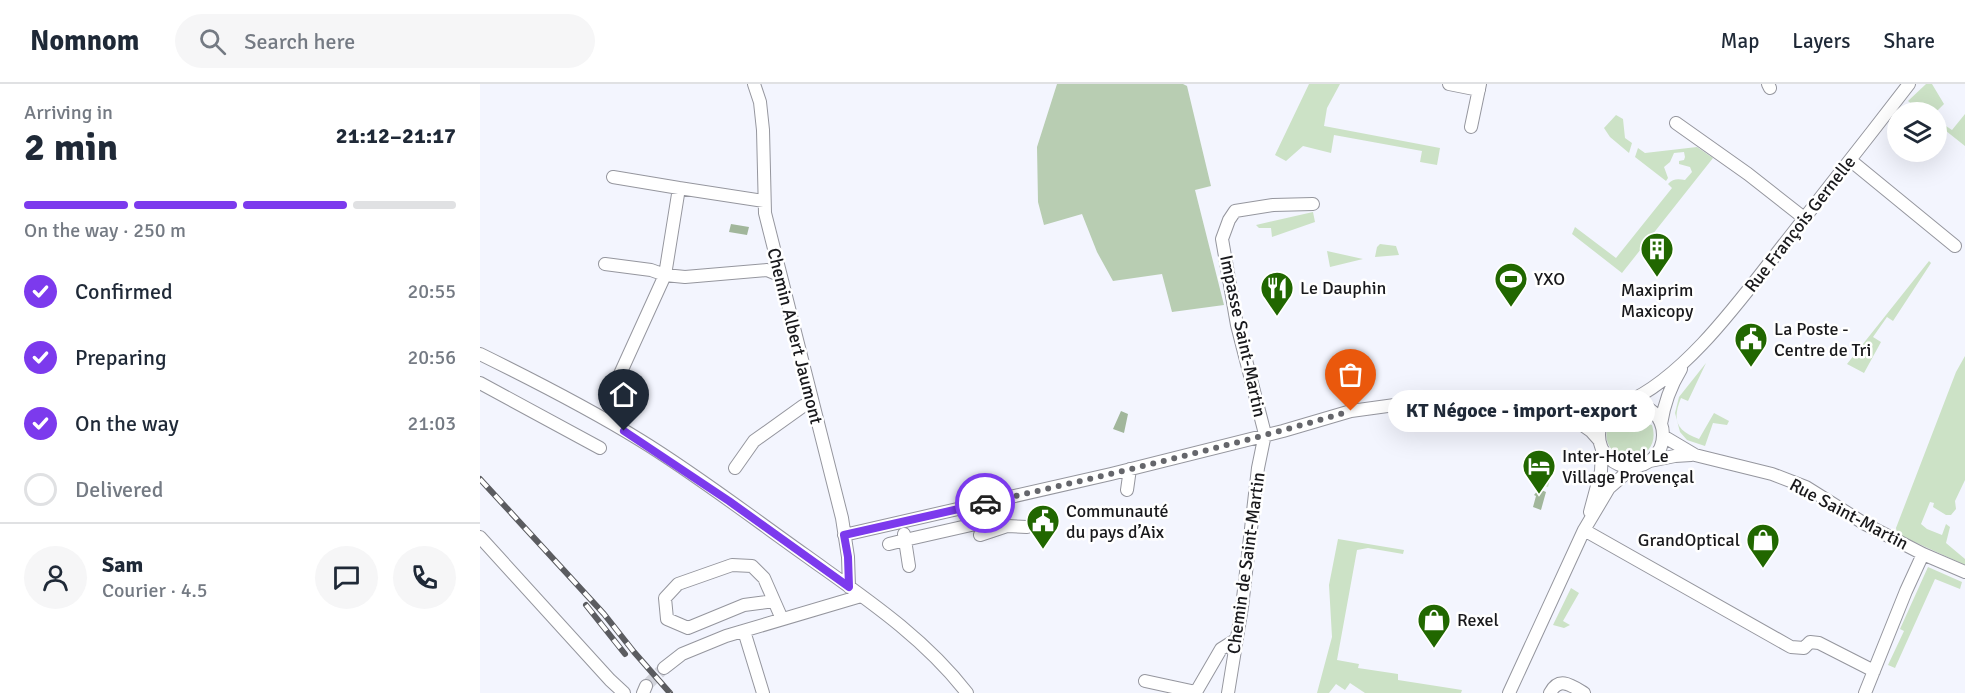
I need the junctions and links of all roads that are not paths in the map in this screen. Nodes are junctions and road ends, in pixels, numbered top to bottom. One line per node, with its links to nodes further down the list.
1 (754, 84): 10 (street, Chemin Albert Jaumont)
2 (1449, 84): 4 (street)
3 (1909, 84): 7 (street, Rue François Gernelle)
4 (1479, 87): 6 (street)
5 (1676, 123): 12 (street)
6 (1471, 127)
7 (1850, 160): 12 (street, Rue François Gernelle); 13 (street)
8 (613, 177): 9 (street)
9 (679, 188): 10 (street); 15 (street)
10 (764, 201): 16 (street, Chemin Albert Jaumont)
11 (1313, 204): 25 (street, Impasse Saint-Martin)
12 (1804, 218): 18 (street, Rue François Gernelle)
13 (1955, 246)
14 (605, 264): 15 (street)
15 (665, 275): 16 (street); 19 (street)
16 (779, 275): 21 (street, Chemin Albert Jaumont)
17 (480, 354): 44 (street)
18 (1686, 360): 22 (street); 24 (street)
19 (620, 374)
20 (480, 383): 27 (street)
21 (812, 403): 31 (street); 37 (street, Chemin Albert Jaumont)
22 (1619, 405): 23 (street); 24 (street); 26 (street)
23 (1571, 417): 25 (street); 26 (street)
24 (1662, 430): 28 (street, Rue Saint-Martin); 29 (street)
25 (1265, 434): 32 (street); 49 (street, Chemin de Saint-Martin)
26 (1600, 445): 30 (street); 36 (street)
27 (600, 448)
28 (1695, 455): 29 (street, Rue Saint-Martin); 41 (street, Rue Saint-Martin)
29 (1650, 461): 30 (street)
30 (1633, 467): 36 (street)
31 (735, 468)
32 (1130, 469): 33 (street); 34 (street)
33 (1127, 490)
34 (901, 522): 37 (street); 39 (street)
35 (1027, 527): 39 (street)
36 (1584, 530): 51 (street); 57 (street)
37 (844, 535): 44 (street, Chemin Albert Jaumont)
38 (480, 537): 53 (street)
39 (905, 540): 40 (street); 42 (street)
40 (889, 544)
41 (1923, 554): 43 (street, Rue Saint-Martin); 51 (street)
42 (909, 566)
43 (1965, 572)
44 (849, 587): 45 (street)
45 (861, 596): 47 (street); 55 (street)
46 (774, 601): 46 (street); 47 (street)
47 (782, 619): 48 (street)
48 (744, 631): 50 (street); 54 (street)
49 (1236, 639): 52 (street); 56 (street, Chemin de Saint-Martin)
50 (664, 668)
51 (1874, 671): 60 (street)
52 (1145, 681)
53 (624, 693)
54 (763, 693)
55 (967, 693)
56 (1227, 693)
57 (1509, 693)
58 (1550, 693): 59 (street)
59 (1584, 693)
60 (1865, 693)

